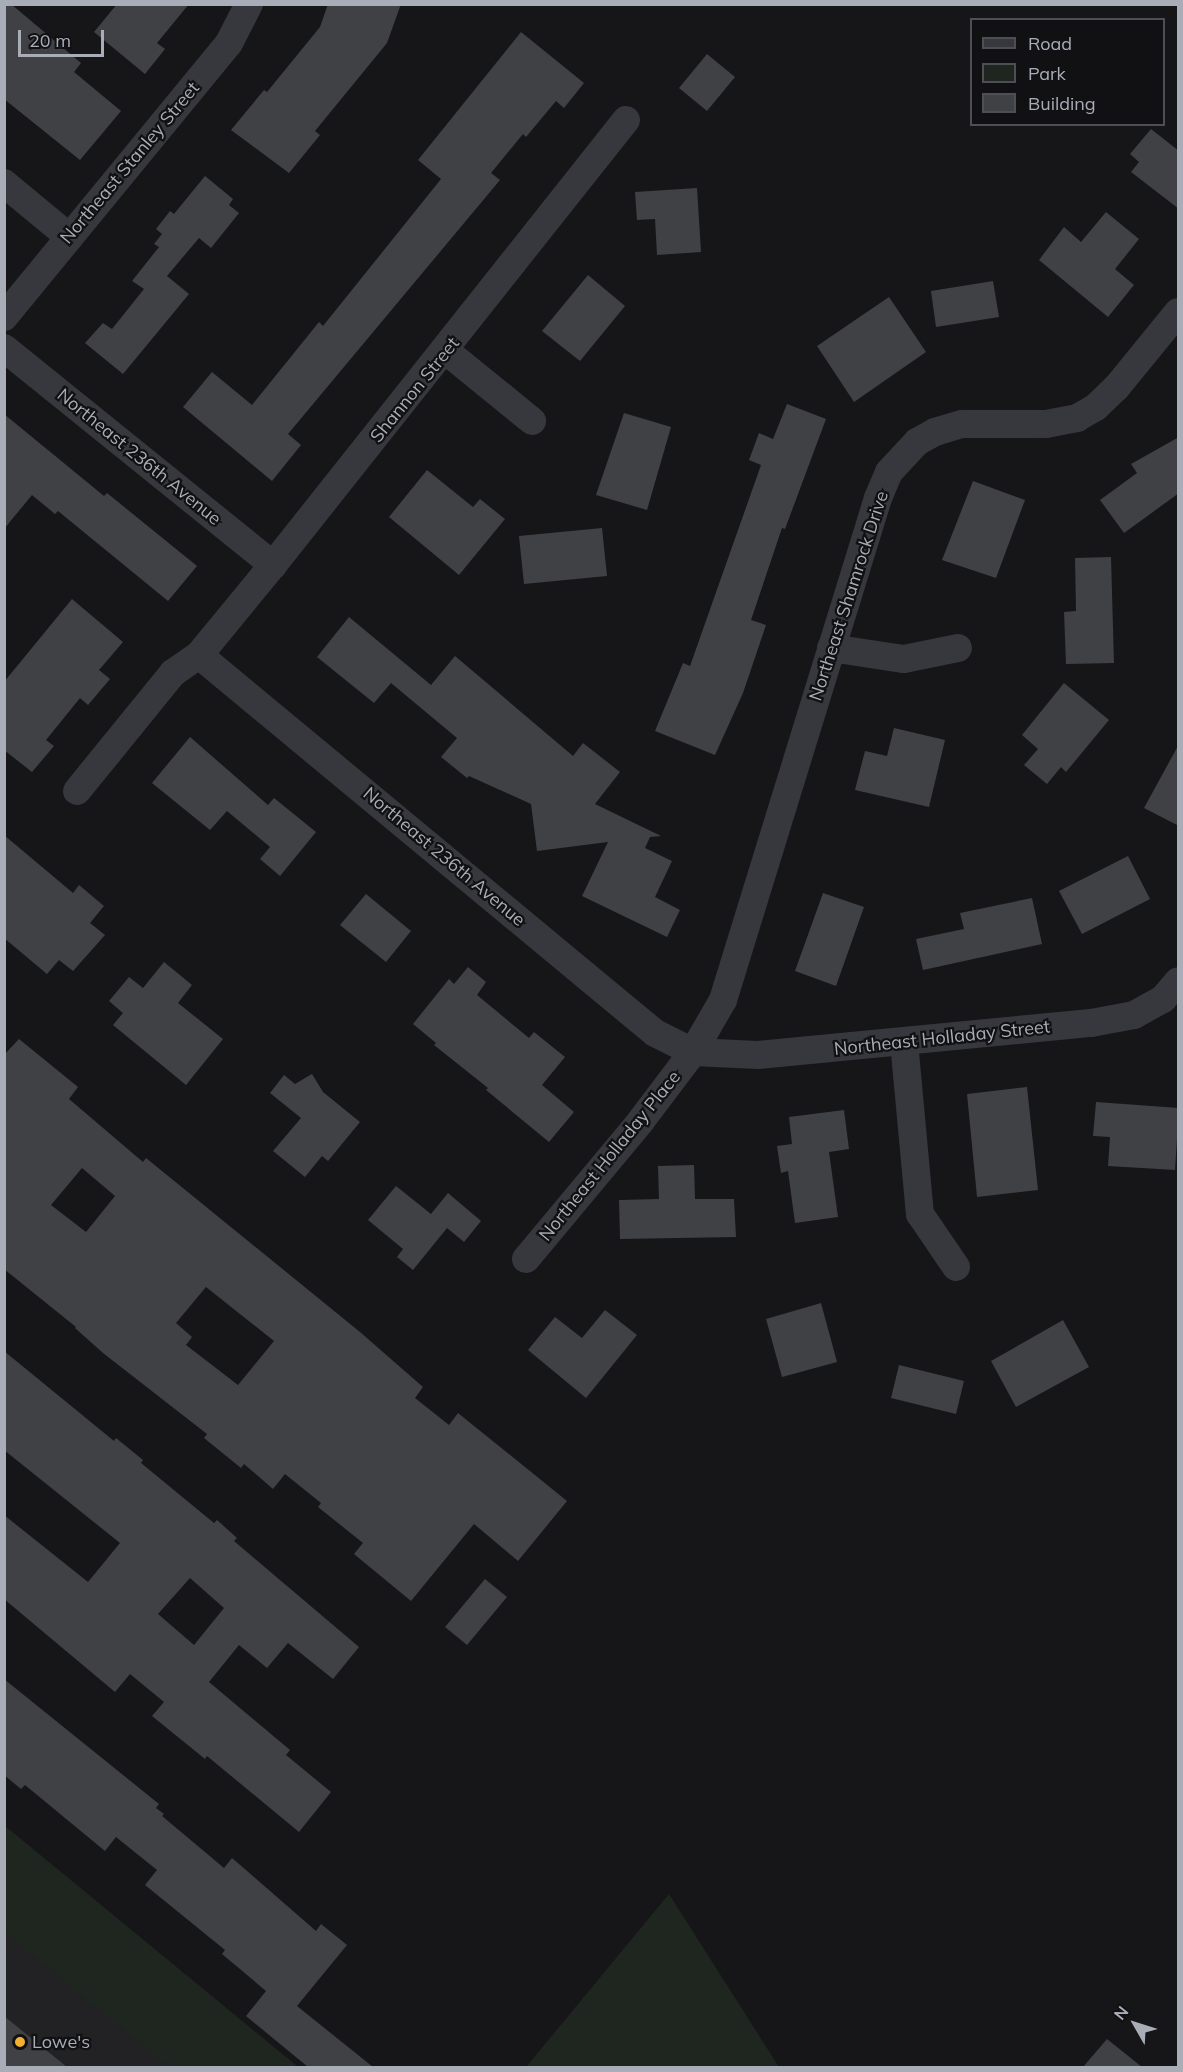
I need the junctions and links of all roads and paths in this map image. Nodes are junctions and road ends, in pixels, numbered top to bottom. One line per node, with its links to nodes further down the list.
1 (249, 4): 4 (street, Northeast Stanley Street)
2 (626, 120): 8 (street, Shannon Street)
3 (4, 183): 4 (street)
4 (69, 237): 6 (street, Northeast Stanley Street)
5 (1179, 312): 11 (street, Northeast Shamrock Drive)
6 (4, 317)
7 (4, 348): 10 (street, Northeast 236th Avenue)
8 (446, 351): 9 (street); 10 (street, Shannon Street)
9 (532, 421)
10 (273, 566): 13 (street, Shannon Street)
11 (831, 648): 12 (street); 17 (street, Northeast Shamrock Drive)
12 (958, 648)
13 (199, 655): 14 (street, Shannon Street); 17 (street, Northeast 236th Avenue)
14 (77, 791)
15 (1179, 981): 16 (street, Northeast Holladay Street)
16 (904, 1042): 17 (street, Northeast Holladay Street); 19 (street)
17 (693, 1052): 18 (street, Northeast Holladay Place)
18 (526, 1259)
19 (956, 1267)

